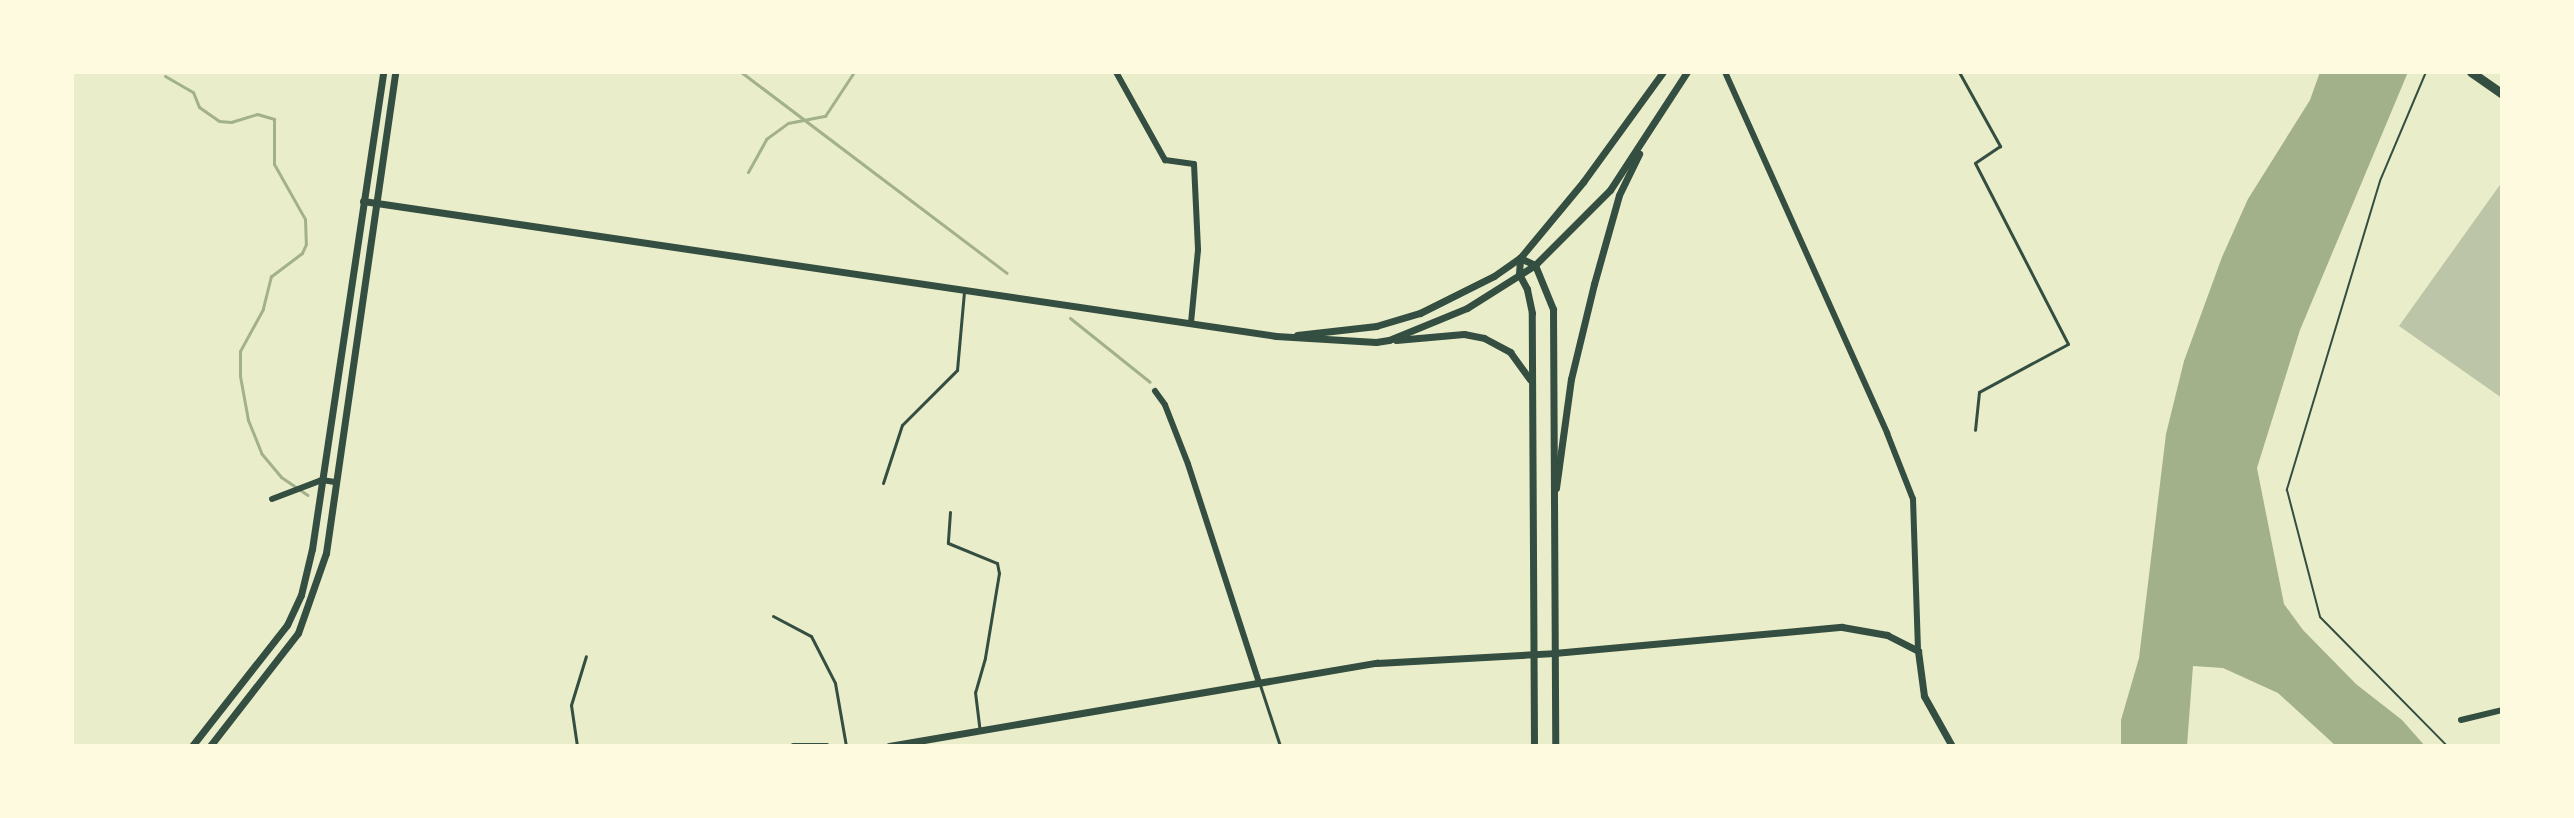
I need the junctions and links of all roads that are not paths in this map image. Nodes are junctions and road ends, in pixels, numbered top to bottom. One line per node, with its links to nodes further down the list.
1 (382, 72): 11 (street)
2 (395, 72): 12 (street)
3 (1116, 72): 17 (street)
4 (1663, 72): 13 (street)
5 (1687, 72): 10 (street)
6 (1725, 72): 30 (street)
7 (1959, 72): 22 (lane)
8 (2471, 72): 9 (main road)
9 (2502, 94)
10 (1648, 135): 14 (street); 27 (street)
11 (363, 201): 12 (street); 23 (street)
12 (378, 202): 16 (street); 24 (street)
13 (1520, 258): 14 (street); 15 (street); 18 (street)
14 (1535, 265): 15 (street); 27 (street)
15 (1519, 274): 19 (street); 20 (street)
16 (964, 290): 17 (street); 25 (lane)
17 (1191, 323): 18 (street)
18 (1276, 336): 19 (street)
19 (1389, 340): 20 (street)
20 (1530, 380): 32 (street)
21 (1155, 390): 34 (street)
22 (1975, 430)
23 (322, 480): 24 (street); 26 (street); 38 (street)
24 (335, 482): 39 (street)
25 (883, 483)
26 (272, 499)
27 (1554, 500): 31 (street)
28 (950, 513): 37 (lane)
29 (773, 616): 43 (lane)
30 (1918, 651): 31 (street); 48 (street)
31 (1554, 653): 32 (street); 47 (street)
32 (1534, 655): 34 (street); 46 (street)
33 (585, 656): 40 (lane)
34 (1259, 683): 37 (street); 45 (lane)
35 (2502, 710): 36 (street)
36 (2461, 720)
37 (980, 732): 44 (street)
38 (192, 746)
39 (210, 746)
40 (578, 746)
41 (793, 746): 42 (street)
42 (826, 746)
43 (846, 746)
44 (889, 746)
45 (1280, 746)
46 (1534, 746)
47 (1555, 746)
48 (1952, 746)

